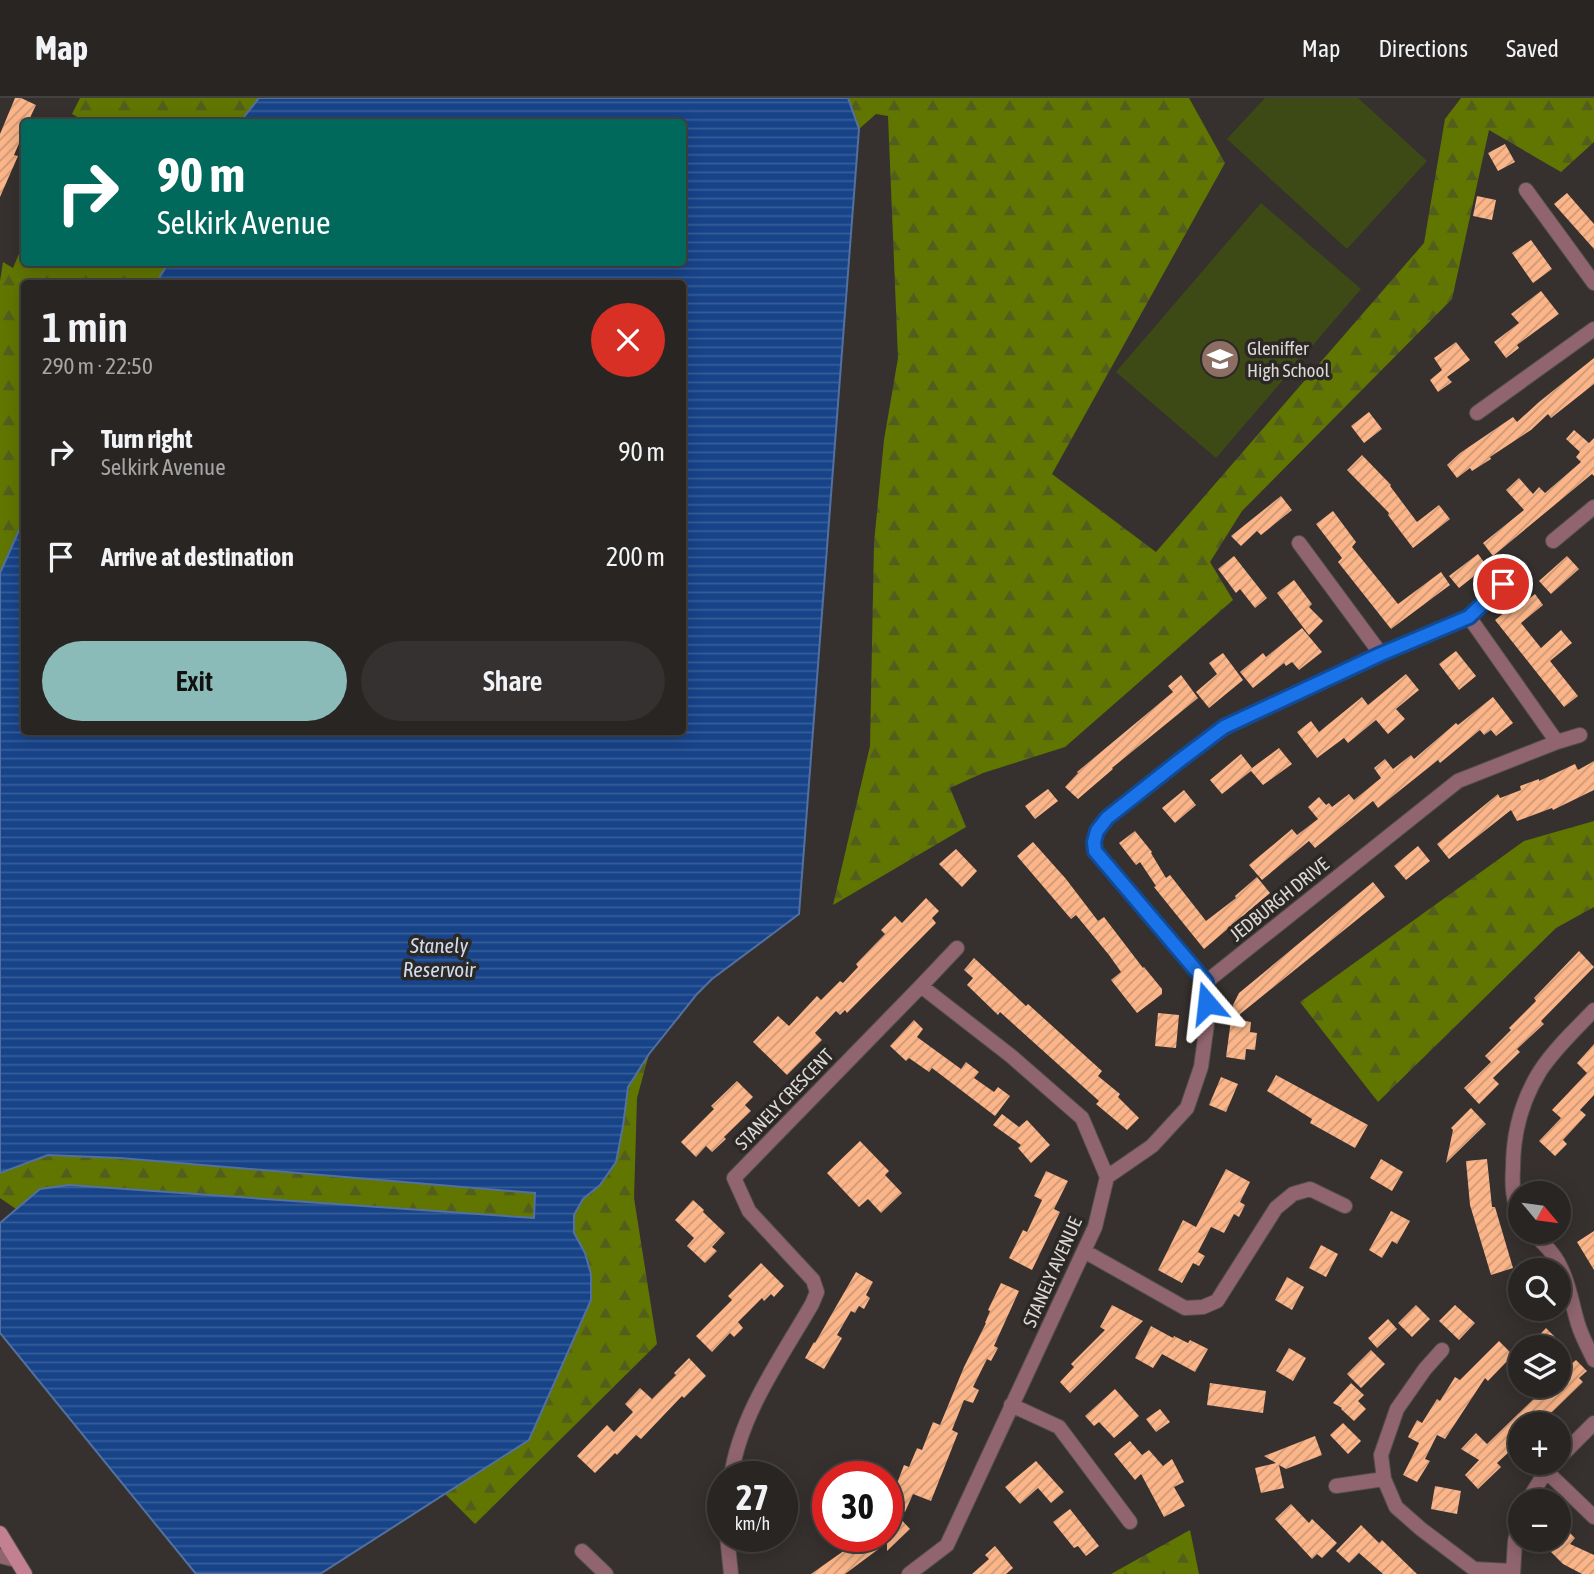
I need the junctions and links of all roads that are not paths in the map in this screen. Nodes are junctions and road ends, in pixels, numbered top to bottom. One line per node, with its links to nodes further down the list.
1 (1526, 190): 2 (street)
2 (1594, 284)
3 (1594, 330): 4 (street)
4 (1477, 413)
5 (1594, 508): 6 (street)
6 (1553, 541)
7 (1299, 544): 10 (street)
8 (1520, 568): 9 (street)
9 (1469, 617): 10 (street); 12 (street)
10 (1381, 654): 14 (street)
11 (1580, 735): 12 (street, JEDBURGH DRIVE)
12 (1557, 742): 14 (street, JEDBURGH DRIVE)
13 (957, 948): 15 (street, STANELY CRESCENT)
14 (1206, 982): 17 (street)
15 (921, 986): 17 (street); 27 (street, STANELY CRESCENT)
16 (1594, 1010): 18 (street)
17 (1107, 1177): 21 (street, STANELY AVENUE)
18 (1512, 1181)
19 (1345, 1206): 21 (street)
20 (1544, 1244): 23 (street)
21 (1084, 1251): 24 (street, STANELY AVENUE)
22 (1442, 1350): 29 (street)
23 (1594, 1360)
24 (1011, 1405): 32 (street); 43 (street, STANELY AVENUE)
25 (1594, 1423): 26 (street)
26 (1571, 1446)
27 (735, 1461)
28 (1557, 1475): 31 (street)
29 (1384, 1479): 30 (street); 39 (street)
30 (1336, 1486)
31 (1594, 1517)
32 (1130, 1522)
33 (0, 1533): 38 (main road)
34 (582, 1551): 41 (street)
35 (728, 1552): 42 (street)
36 (1514, 1552): 39 (street)
37 (0, 1556): 38 (street)
38 (16, 1560): 40 (main road)
39 (1512, 1572)
40 (24, 1574)
41 (606, 1574)
42 (730, 1574)
43 (909, 1574)

